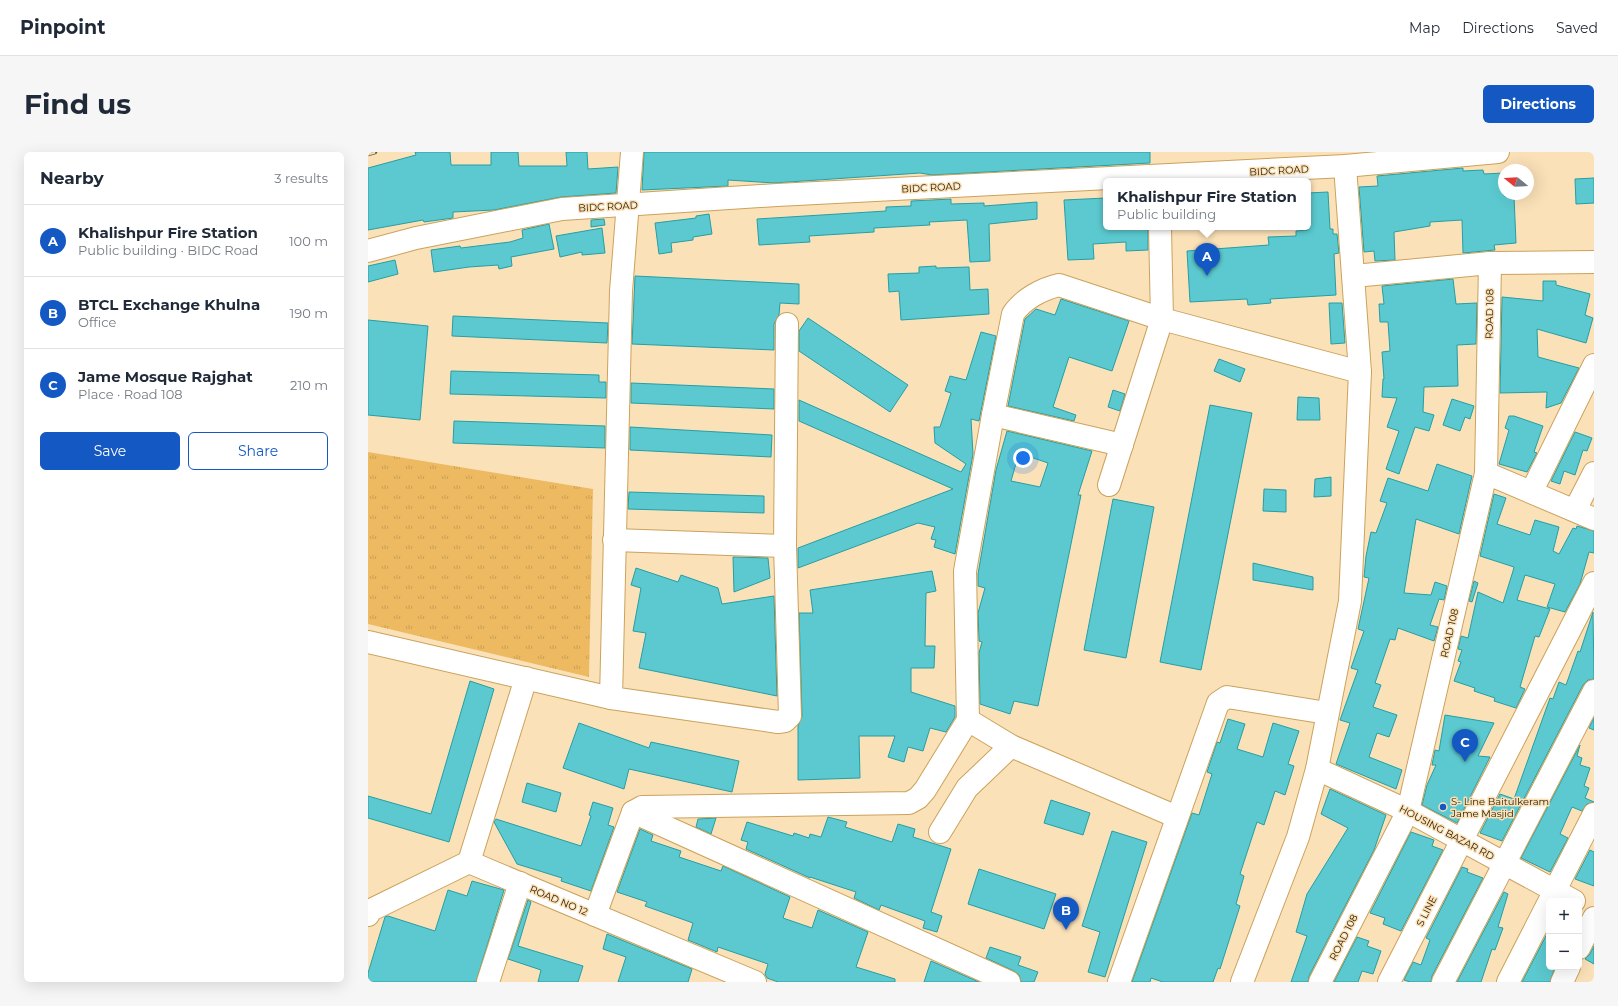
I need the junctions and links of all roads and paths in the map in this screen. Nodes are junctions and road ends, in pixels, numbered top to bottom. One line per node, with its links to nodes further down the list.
1 (632, 152): 7 (street)
2 (1498, 152): 3 (street, BIDC ROAD)
3 (1472, 153): 4 (street, BIDC ROAD)
4 (1345, 166): 5 (street, BIDC ROAD); 12 (street)
5 (1159, 178)
6 (1103, 180): 7 (street, BIDC ROAD)
7 (627, 205): 9 (street, BIDC ROAD); 24 (street)
8 (1160, 230): 13 (street)
9 (368, 251)
10 (1594, 262): 11 (street)
11 (1490, 263): 12 (street); 19 (street, ROAD 108)
12 (1354, 276): 16 (street)
13 (1162, 319): 16 (street); 17 (street); 18 (street)
14 (787, 324): 25 (street)
15 (1594, 366): 22 (street)
16 (1360, 372): 31 (street)
17 (993, 415): 18 (street); 32 (street)
18 (1122, 445): 21 (street)
19 (1486, 472): 22 (street); 35 (street, ROAD 108)
20 (1594, 473): 23 (street)
21 (1109, 485)
22 (1532, 491): 23 (street)
23 (1585, 515)
24 (614, 540): 25 (street); 30 (street)
25 (785, 546): 30 (street)
26 (1594, 583): 40 (street, S LINE)
27 (368, 642): 28 (street)
28 (526, 678): 30 (street); 41 (street)
29 (1594, 691): 42 (street)
30 (611, 698)
31 (1327, 713): 34 (street); 38 (street)
32 (968, 720): 33 (street); 36 (street)
33 (1011, 746): 38 (street); 39 (street)
34 (1317, 769): 35 (street, HOUSING BAZAR RD); 57 (street)
35 (1408, 811): 40 (street, HOUSING BAZAR RD); 58 (street, ROAD 108)
36 (633, 812): 49 (street); 55 (street)
37 (1594, 814): 44 (street)
38 (1177, 816): 56 (street)
39 (940, 832)
40 (1463, 841): 42 (street, HOUSING BAZAR RD); 59 (street, S LINE)
41 (469, 862): 43 (street, ROAD NO 12); 48 (street)
42 (1505, 863): 44 (street, HOUSING BAZAR RD); 60 (street)
43 (520, 882): 49 (street, ROAD NO 12); 53 (street)
44 (1554, 891): 45 (street, HOUSING BAZAR RD); 61 (street)
45 (1568, 898)
46 (1582, 905): 47 (street)
47 (1594, 911)
48 (368, 915)
49 (595, 915): 54 (street, ROAD NO 12)
50 (1594, 918): 51 (street)
51 (1582, 942)
52 (1568, 970): 62 (street)
53 (488, 982)
54 (755, 982)
55 (1009, 982)
56 (1119, 982)
57 (1242, 982)
58 (1320, 982)
59 (1390, 982)
60 (1443, 982)
61 (1508, 982)
62 (1562, 982)

